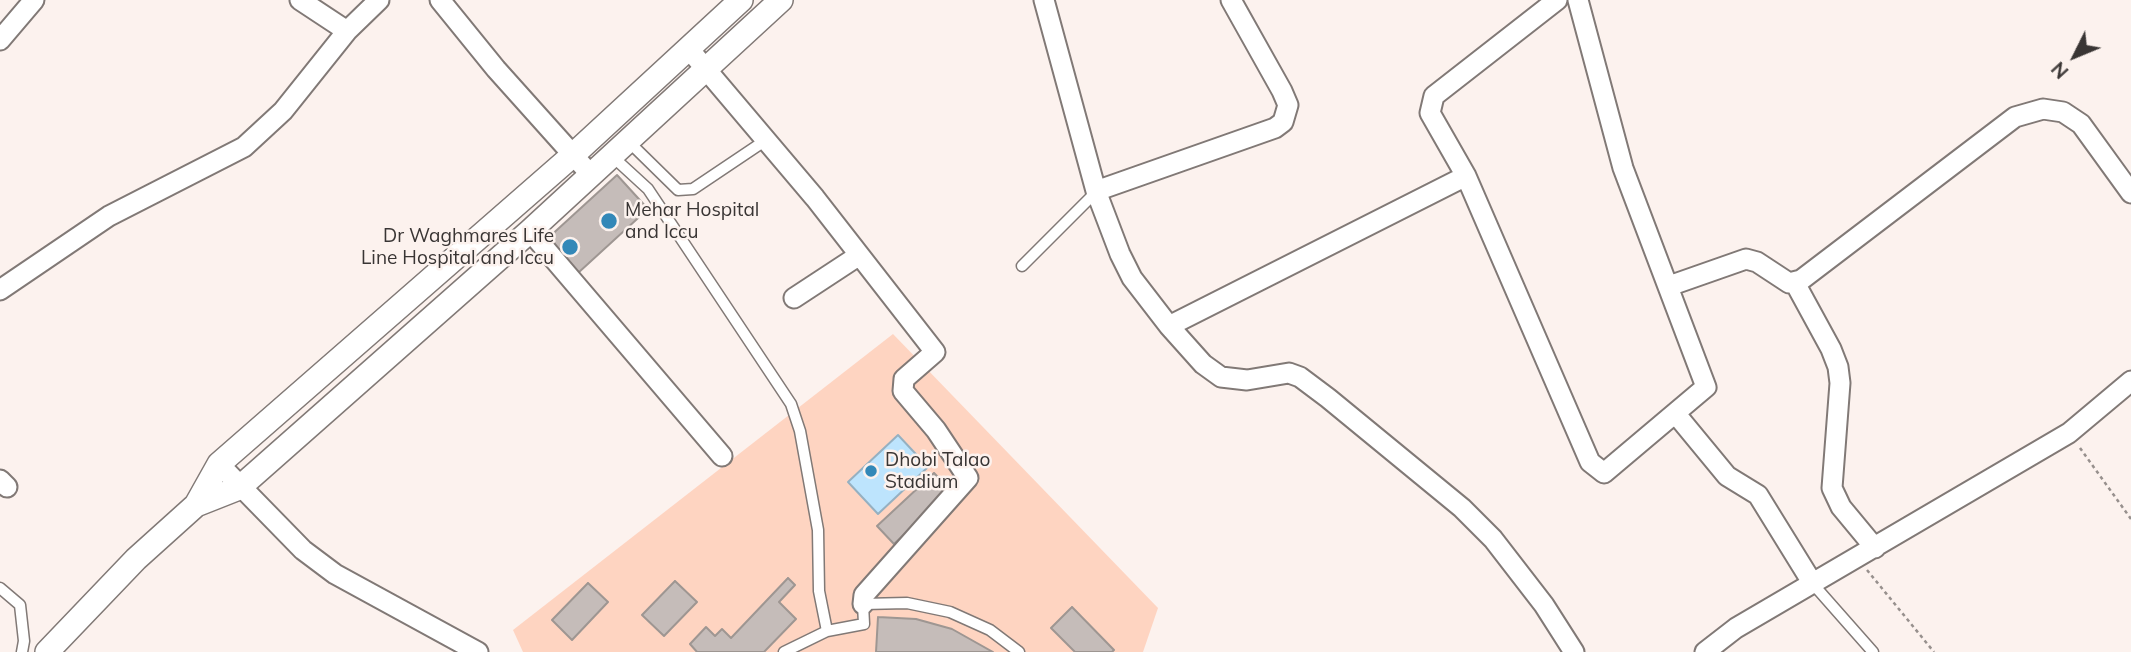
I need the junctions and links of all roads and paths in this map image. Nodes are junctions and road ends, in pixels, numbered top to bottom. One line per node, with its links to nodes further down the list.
1 (34, 0): 12 (street)
2 (300, 0): 11 (street)
3 (379, 0): 11 (street)
4 (440, 0): 17 (street)
5 (741, 0): 13 (street)
6 (781, 0): 14 (street)
7 (1044, 0): 20 (street)
8 (1231, 0): 20 (street)
9 (1557, 0): 19 (street)
10 (1578, 0): 26 (street)
11 (347, 31): 27 (street)
12 (0, 40)
13 (688, 48): 14 (street); 17 (street)
14 (706, 67): 15 (street); 16 (street)
15 (766, 140): 16 (lane); 23 (street)
16 (620, 149): 18 (street); 43 (lane)
17 (573, 155): 18 (street); 34 (street)
18 (591, 175): 22 (street)
19 (1466, 176): 29 (street); 31 (street)
20 (1096, 191): 24 (lane); 29 (street)
21 (2131, 193): 25 (street)
22 (530, 231): 33 (street); 35 (street)
23 (859, 256): 28 (street); 42 (street)
24 (1023, 266)
25 (1795, 283): 26 (street); 38 (street)
26 (1670, 286): 31 (street)
27 (0, 290)
28 (794, 298)
29 (1169, 326): 49 (street)
30 (2131, 381): 32 (street)
31 (1675, 413): 40 (street)
32 (2070, 432): 37 (path); 38 (street)
33 (722, 456)
34 (219, 464): 35 (street); 36 (street)
35 (239, 488): 36 (street); 46 (street)
36 (196, 505): 44 (street)
37 (2131, 519)
38 (1875, 548): 39 (street)
39 (1857, 558): 40 (street); 52 (path)
40 (1813, 584): 50 (street); 51 (lane)
41 (0, 588): 45 (lane)
42 (863, 604): 43 (lane); 48 (lane)
43 (827, 631): 47 (lane)
44 (51, 651)
45 (22, 652)
46 (478, 652)
47 (784, 652)
48 (1019, 652)
49 (1573, 652)
50 (1705, 652)
51 (1873, 652)
52 (1934, 652)

